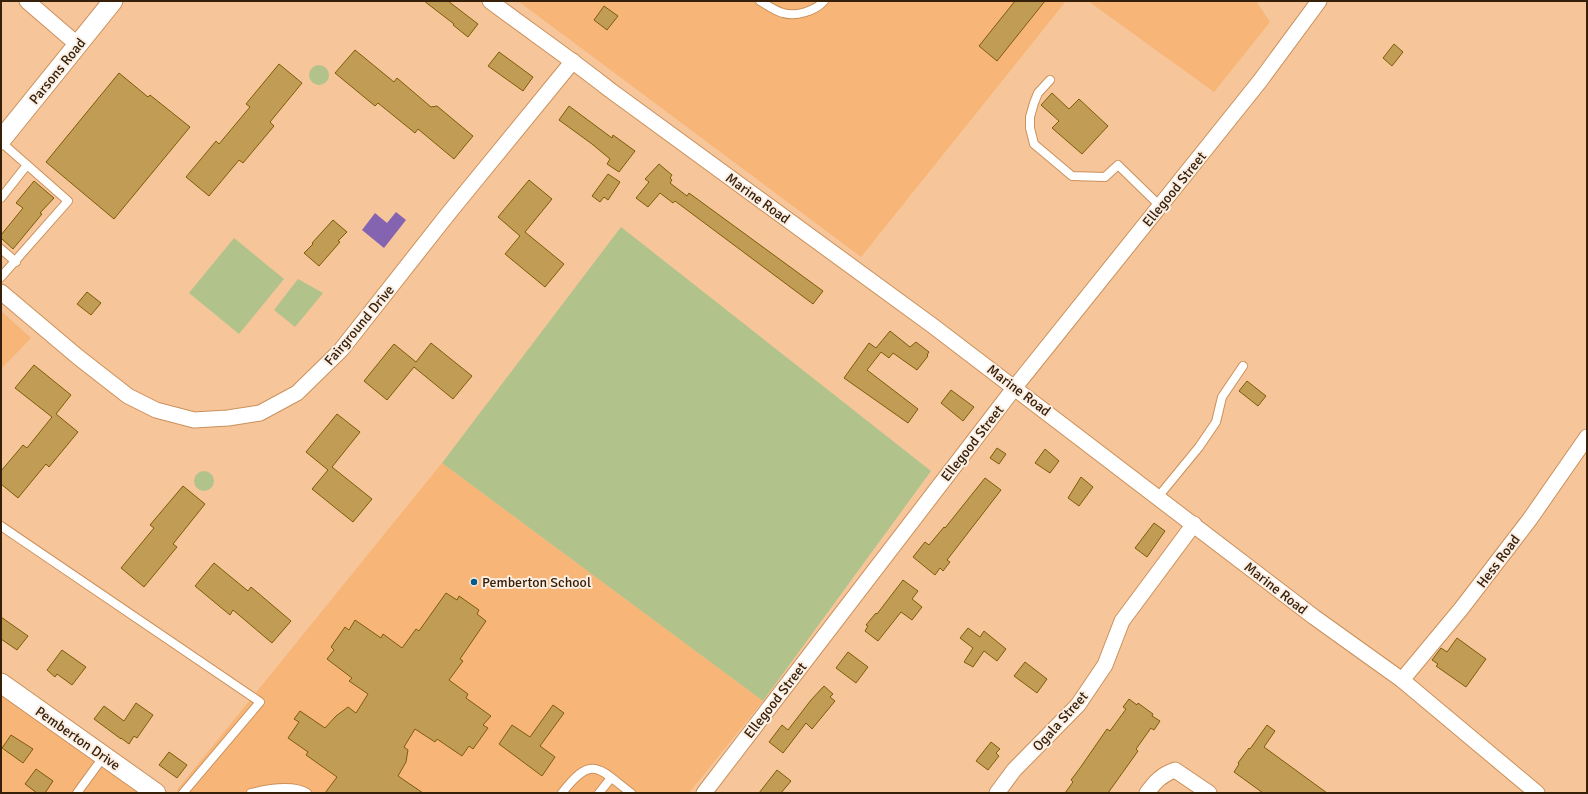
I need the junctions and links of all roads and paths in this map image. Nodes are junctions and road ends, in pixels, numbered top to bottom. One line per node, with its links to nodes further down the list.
1 (113, 1): 7 (street, Parsons Road)
2 (490, 1): 8 (street, Marine Road)
3 (760, 1): 4 (lane)
4 (824, 1)
5 (1318, 1): 13 (street, Ellegood Street)
6 (34, 3): 7 (street)
7 (78, 45): 10 (street, Parsons Road)
8 (573, 61): 17 (street, Fairground Drive); 19 (street, Marine Road)
9 (1050, 80): 13 (lane)
10 (1, 141): 11 (lane)
11 (27, 165): 12 (lane); 15 (lane)
12 (1, 198)
13 (1160, 206): 19 (street, Ellegood Street)
14 (1, 249): 15 (lane)
15 (16, 262): 16 (lane)
16 (1, 278)
17 (1, 292)
18 (1243, 366): 21 (lane)
19 (1015, 387): 21 (street, Marine Road); 36 (street, Ellegood Street)
20 (1587, 437): 24 (street, Hess Road)
21 (1158, 497): 22 (street, Marine Road)
22 (1194, 524): 24 (street, Marine Road); 37 (street, Ogala Street)
23 (1, 526): 30 (lane)
24 (1402, 680): 40 (street, Marine Road)
25 (5, 688): 26 (street, Pemberton Drive)
26 (104, 756): 28 (lane); 29 (street, Pemberton Drive)
27 (611, 778): 33 (lane); 34 (lane); 35 (lane)
28 (77, 793)
29 (156, 793)
30 (183, 793)
31 (251, 793): 32 (lane)
32 (307, 793)
33 (562, 793)
34 (599, 793)
35 (631, 793)
36 (704, 793)
37 (997, 793)
38 (1147, 793): 39 (street)
39 (1208, 793)
40 (1537, 793)

